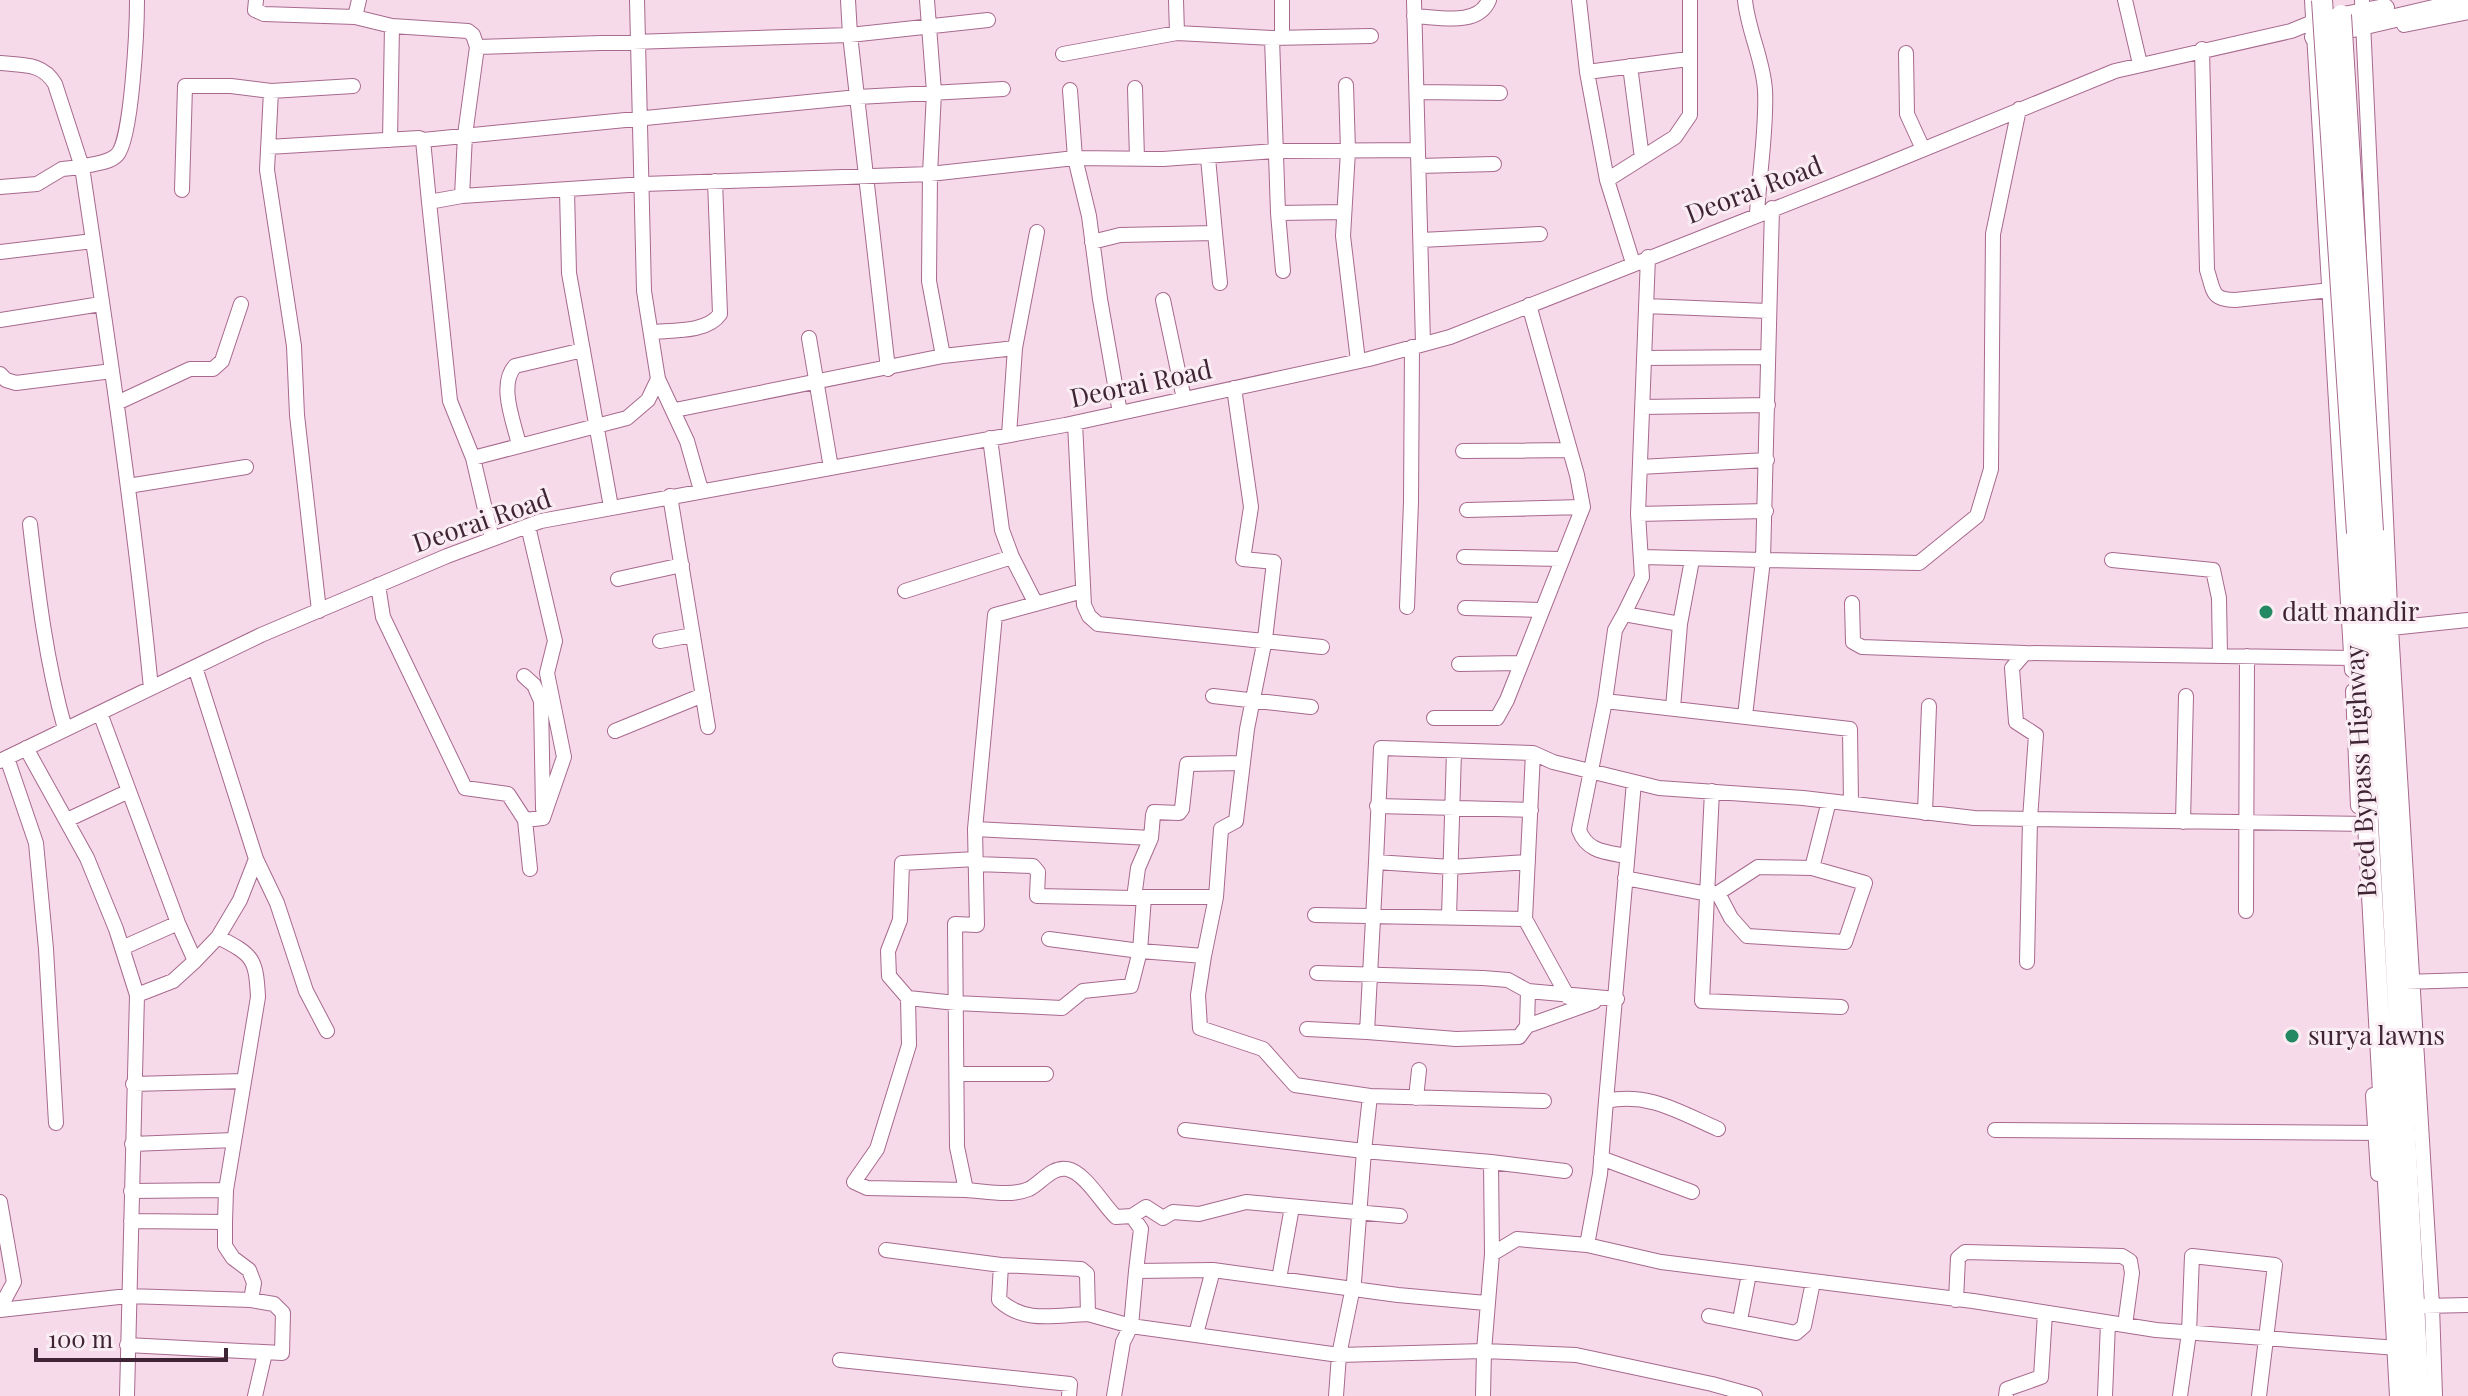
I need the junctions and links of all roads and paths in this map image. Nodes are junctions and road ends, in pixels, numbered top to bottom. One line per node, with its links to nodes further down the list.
1 (137, 0): 68 (street)
2 (256, 0): 22 (street)
3 (359, 0): 22 (street)
4 (637, 0): 32 (street)
5 (848, 0): 29 (street)
6 (927, 0): 26 (street)
7 (1176, 0): 28 (street)
8 (1282, 0): 31 (street)
9 (1414, 0): 21 (street)
10 (1489, 0): 21 (street)
11 (1579, 0): 41 (street)
12 (1690, 0): 37 (street)
13 (1745, 0): 82 (street)
14 (2125, 0): 39 (street)
15 (2312, 0): 27 (street)
16 (2322, 0): 145 (highway, Beed Bypass Highway, bridge)
17 (2340, 0): 145 (highway, Beed Bypass Highway, bridge)
18 (2418, 0): 23 (main road)
19 (2468, 1): 23 (main road)
20 (2468, 12): 23 (street)
21 (1414, 16): 49 (street)
22 (355, 17): 25 (street)
23 (2363, 18): 27 (main road); 168 (street)
24 (988, 20): 26 (street)
25 (392, 26): 33 (street); 55 (street)
26 (929, 26): 29 (street); 48 (street)
27 (2313, 30): 34 (street, Deorai Road); 94 (street)
28 (1177, 33): 31 (street); 36 (street)
29 (850, 35): 32 (street); 51 (street)
30 (1371, 36): 31 (street)
31 (1277, 38): 60 (street)
32 (638, 43): 33 (street); 53 (street)
33 (477, 47): 54 (street)
34 (2202, 49): 39 (street, Deorai Road); 94 (street)
35 (1906, 53): 58 (street)
36 (1063, 54)
37 (1688, 59): 40 (street); 64 (street)
38 (0, 63): 68 (street)
39 (2140, 64): 52 (street, Deorai Road)
40 (1630, 66): 41 (street); 64 (street)
41 (1587, 72): 71 (street)
42 (1346, 85): 61 (street)
43 (353, 86): 47 (street)
44 (1135, 88): 65 (street)
45 (1003, 89): 48 (street)
46 (1070, 90): 62 (street)
47 (271, 91): 57 (street); 75 (street)
48 (934, 92): 51 (street); 69 (street)
49 (1417, 92): 50 (street); 59 (street)
50 (1500, 93)
51 (858, 97): 53 (street); 70 (street)
52 (2019, 109): 58 (street, Deorai Road); 152 (street)
53 (641, 117): 54 (street); 73 (street)
54 (465, 135): 56 (street); 77 (street)
55 (390, 140): 56 (street); 57 (street)
56 (423, 140): 78 (street)
57 (268, 147): 164 (street)
58 (1923, 149): 79 (street, Deorai Road)
59 (1418, 150): 61 (street); 67 (street)
60 (1276, 151): 61 (street); 63 (street); 81 (street)
61 (1348, 151): 80 (street)
62 (1075, 158): 65 (street); 69 (street); 88 (street)
63 (1208, 158): 65 (street); 84 (street)
64 (1642, 158): 71 (street)
65 (1137, 159)
66 (1494, 164): 67 (street)
67 (1419, 166): 86 (street)
68 (82, 167): 74 (street); 87 (street)
69 (930, 174): 70 (street); 107 (street)
70 (865, 176): 72 (street); 111 (street)
71 (1607, 180): 91 (street)
72 (715, 181): 73 (street); 102 (street)
73 (644, 184): 76 (street); 102 (street)
74 (0, 187)
75 (182, 190)
76 (567, 191): 77 (street); 106 (street)
77 (462, 196): 78 (street)
78 (429, 202): 130 (street)
79 (1772, 208): 82 (street, Deorai Road); 100 (street)
80 (1344, 212): 81 (street); 110 (street)
81 (1278, 213): 92 (street)
82 (1757, 214): 90 (street, Deorai Road)
83 (1037, 232): 105 (street)
84 (1215, 233): 88 (street); 93 (street)
85 (1540, 234): 86 (street)
86 (1421, 240): 104 (street)
87 (93, 241): 89 (street); 96 (street)
88 (1092, 242): 122 (street)
89 (0, 252)
90 (1648, 257): 91 (street, Deorai Road); 99 (street)
91 (1633, 263): 98 (street, Deorai Road)
92 (1283, 271)
93 (1220, 283)
94 (2331, 290): 176 (street)
95 (1163, 300): 117 (street)
96 (101, 304): 101 (street); 112 (street)
97 (241, 304): 118 (street)
98 (1529, 305): 104 (street, Deorai Road); 128 (street)
99 (1646, 306): 100 (street); 109 (street)
100 (1768, 311): 108 (street)
101 (0, 320)
102 (651, 332): 114 (street)
103 (809, 338): 115 (street)
104 (1418, 345): 110 (street, Deorai Road); 161 (street)
105 (1015, 348): 107 (street); 125 (street)
106 (583, 350): 124 (street); 127 (street)
107 (943, 356): 111 (street)
108 (1768, 357): 109 (street); 119 (street)
109 (1644, 358): 120 (street)
110 (1358, 361): 116 (street, Deorai Road)
111 (888, 369): 115 (street)
112 (112, 371): 113 (street); 118 (street)
113 (0, 374)
114 (658, 379): 121 (street); 124 (street)
115 (817, 383): 121 (street); 134 (street)
116 (1234, 388): 117 (street, Deorai Road); 170 (street)
117 (1184, 399): 122 (street, Deorai Road)
118 (117, 403): 135 (street)
119 (1768, 405): 120 (street); 131 (street)
120 (1642, 407): 133 (street)
121 (675, 410): 136 (street)
122 (1120, 413): 123 (street, Deorai Road)
123 (1075, 423): 125 (street, Deorai Road); 158 (street)
124 (596, 424): 127 (street); 138 (street)
125 (1009, 435): 126 (street, Deorai Road)
126 (990, 438): 134 (street, Deorai Road); 147 (street)
127 (519, 445): 130 (street)
128 (1570, 450): 129 (street); 139 (street)
129 (1463, 451)
130 (473, 458): 146 (street)
131 (1767, 460): 133 (street); 141 (street)
132 (246, 467): 135 (street)
133 (1640, 467): 142 (street)
134 (831, 468): 136 (street, Deorai Road)
135 (128, 486): 181 (street)
136 (701, 490): 137 (street, Deorai Road)
137 (670, 496): 138 (street, Deorai Road); 154 (street)
138 (611, 507): 144 (street, Deorai Road)
139 (1583, 507): 140 (street); 150 (street)
140 (1467, 510)
141 (1766, 511): 142 (street); 152 (street)
142 (1638, 514): 149 (street)
143 (30, 524): 194 (street)
144 (528, 526): 146 (street, Deorai Road); 211 (street)
145 (2365, 532): 217 (highway, Beed Bypass Highway); 248 (highway, Beed Bypass Highway)
146 (492, 539): 156 (street, Deorai Road)
147 (1012, 557): 157 (street); 160 (street)
148 (1464, 557): 150 (street)
149 (1642, 557): 151 (street); 165 (street)
150 (1561, 559): 163 (street)
151 (1692, 560): 152 (street); 167 (street)
152 (1763, 560): 191 (street)
153 (2112, 560): 174 (street)
154 (682, 565): 155 (street); 169 (street)
155 (618, 579)
156 (378, 585): 164 (street, Deorai Road); 214 (street)
157 (905, 591)
158 (1083, 591): 160 (street); 170 (street)
159 (1852, 603): 173 (street)
160 (1036, 604): 218 (street)
161 (1407, 607)
162 (1465, 608): 163 (street)
163 (1541, 610): 177 (street)
164 (319, 611): 179 (street, Deorai Road)
165 (1624, 614): 167 (street); 186 (street)
166 (2468, 620): 168 (street)
167 (1680, 624): 189 (street)
168 (2391, 628): 248 (street)
169 (693, 635): 171 (street); 182 (street)
170 (1265, 639): 172 (street); 185 (street)
171 (660, 641)
172 (1322, 647)
173 (2025, 653): 174 (street); 212 (street)
174 (2220, 656): 175 (street)
175 (2247, 656): 176 (street); 216 (street)
176 (2352, 658): 217 (street)
177 (1521, 663): 178 (street); 192 (street)
178 (1459, 664)
179 (195, 667): 181 (street, Deorai Road); 221 (street)
180 (524, 676): 211 (street)
181 (151, 688): 190 (street, Deorai Road)
182 (703, 695): 193 (street); 195 (street)
183 (1213, 696): 185 (street)
184 (2186, 696): 215 (street)
185 (1252, 701): 188 (street); 200 (street)
186 (1605, 701): 189 (street); 201 (street)
187 (1929, 706): 210 (street)
188 (1311, 707)
189 (1673, 708): 191 (street)
190 (100, 713): 194 (street, Deorai Road); 203 (street)
191 (1745, 716): 206 (street)
192 (1434, 718)
193 (708, 727)
194 (65, 729): 196 (street, Deorai Road)
195 (615, 731)
196 (26, 748): 199 (street, Deorai Road); 213 (street)
197 (1454, 751): 198 (street); 207 (street); 208 (street)
198 (1533, 753): 201 (street); 209 (street)
199 (4, 759): 269 (street)
200 (1243, 763): 219 (street); 230 (street)
201 (1590, 772): 202 (street); 220 (street)
202 (1634, 782): 204 (street); 220 (street)
203 (129, 791): 213 (street); 237 (street)
204 (1712, 791): 205 (street); 229 (street)
205 (1829, 801): 206 (street); 226 (street)
206 (1851, 803): 210 (street)
207 (1377, 806): 208 (street); 223 (street)
208 (1453, 808): 209 (street); 225 (street)
209 (1531, 810): 224 (street)
210 (1925, 813): 212 (street)
211 (543, 818): 214 (street)
212 (2030, 819): 215 (street); 244 (street)
213 (67, 820): 240 (street)
214 (525, 820): 227 (street)
215 (2183, 822): 216 (street)
216 (2246, 822): 217 (street); 232 (street)
217 (2363, 824): 273 (highway, Beed Bypass Highway)
218 (975, 829): 219 (street); 222 (street)
219 (1151, 838): 231 (street)
220 (1626, 856): 228 (street)
221 (256, 859): 238 (street); 258 (street)
222 (976, 862): 231 (street); 252 (street); 254 (street)
223 (1376, 862): 225 (street); 234 (street)
224 (1528, 862): 225 (street); 236 (street)
225 (1451, 867): 235 (street)
226 (1812, 868): 229 (street); 229 (street)
227 (530, 869)
228 (1625, 878): 229 (street); 253 (street)
229 (1713, 894): 255 (street)
230 (1216, 897): 231 (street); 242 (street)
231 (1139, 898): 241 (street)
232 (2246, 911)
233 (1315, 915): 234 (street)
234 (1373, 917): 235 (street); 246 (street)
235 (1449, 917): 236 (street)
236 (1525, 919): 251 (street)
237 (178, 923): 240 (street); 243 (street)
238 (218, 937): 243 (street); 263 (street)
239 (1049, 939): 241 (street)
240 (122, 948): 250 (street)
241 (1140, 951): 242 (street); 254 (street)
242 (1204, 956): 265 (street)
243 (195, 961): 250 (street)
244 (2027, 962)
245 (1317, 973): 246 (street)
246 (1369, 974): 249 (street); 259 (street)
247 (2468, 980): 248 (street)
248 (2406, 982): 307 (highway, Beed Bypass Highway)
249 (1528, 991): 251 (street); 256 (street)
250 (137, 995): 264 (street)
251 (1568, 997): 253 (street)
252 (908, 998): 254 (street); 281 (street)
253 (1609, 999): 256 (street); 268 (street)
254 (956, 1003): 261 (street)
255 (1841, 1007)
256 (1527, 1026): 259 (street)
257 (1307, 1029): 259 (street)
258 (327, 1031)
259 (1367, 1032)
260 (1419, 1070): 266 (street)
261 (957, 1074): 262 (street); 281 (street)
262 (1046, 1074)
263 (244, 1081): 264 (street); 274 (street)
264 (133, 1084): 275 (street)
265 (1370, 1096): 266 (street); 276 (street)
266 (1416, 1098): 267 (street)
267 (1544, 1101)
268 (1606, 1101): 270 (street); 277 (street)
269 (56, 1123)
270 (1718, 1129)
271 (1185, 1130): 276 (street)
272 (1995, 1130): 273 (street)
273 (2380, 1133): 320 (highway, Beed Bypass Highway)
274 (234, 1140): 275 (street); 280 (street)
275 (132, 1144): 282 (street)
276 (1364, 1151): 278 (street); 286 (street)
277 (1601, 1158): 283 (street); 291 (street)
278 (1491, 1162): 279 (street); 293 (street)
279 (1565, 1171)
280 (226, 1190): 282 (street); 290 (street)
281 (966, 1190): 287 (street)
282 (131, 1191): 289 (street)
283 (1692, 1192)
284 (0, 1202): 299 (street)
285 (1292, 1207): 286 (street); 287 (street); 298 (street)
286 (1360, 1212): 288 (street); 301 (street)
287 (1132, 1216): 296 (street)
288 (1400, 1216)
289 (131, 1221): 290 (street); 302 (street)
290 (225, 1222): 303 (street)
291 (1587, 1245): 293 (street); 297 (street)
292 (886, 1250): 294 (street)
293 (1492, 1254): 305 (street)
294 (1001, 1265): 310 (street); 310 (street)
295 (1213, 1270): 296 (street); 298 (street); 317 (street)
296 (1136, 1271): 315 (street)
297 (1749, 1274): 300 (street); 312 (street)
298 (1279, 1279): 301 (street)
299 (7, 1282): 308 (street)
300 (1813, 1282): 304 (street); 312 (street)
301 (1352, 1289): 305 (street); 323 (street)
302 (128, 1296): 303 (street); 308 (street); 319 (street)
303 (251, 1300): 322 (street)
304 (1956, 1300): 309 (street); 314 (street)
305 (1486, 1303): 321 (street)
306 (2468, 1305): 307 (street)
307 (2424, 1306): 338 (highway, Beed Bypass Highway); 339 (street)
308 (0, 1309)
309 (2045, 1313): 313 (street); 332 (street)
310 (1088, 1314): 315 (street)
311 (1709, 1316): 312 (street)
312 (1740, 1320)
313 (2108, 1323): 314 (street); 333 (street)
314 (2125, 1325): 316 (street)
315 (1131, 1326): 317 (street); 328 (street)
316 (2189, 1333): 318 (street); 318 (street); 334 (street)
317 (1196, 1334): 323 (street)
318 (2266, 1340): 320 (street); 335 (street)
319 (127, 1345): 322 (street); 325 (street)
320 (2394, 1348): 336 (street); 337 (highway, Beed Bypass Highway)
321 (1484, 1351): 323 (street); 330 (street); 331 (street)
322 (265, 1353): 326 (street)
323 (1339, 1355): 329 (street)
324 (840, 1360): 327 (street)
325 (127, 1396)
326 (255, 1396)
327 (1069, 1396)
328 (1114, 1396)
329 (1336, 1396)
330 (1483, 1396)
331 (1755, 1396)
332 (2006, 1396)
333 (2105, 1396)
334 (2180, 1396)
335 (2259, 1396)
336 (2391, 1396)
337 (2400, 1396)
338 (2419, 1396)
339 (2435, 1396)

